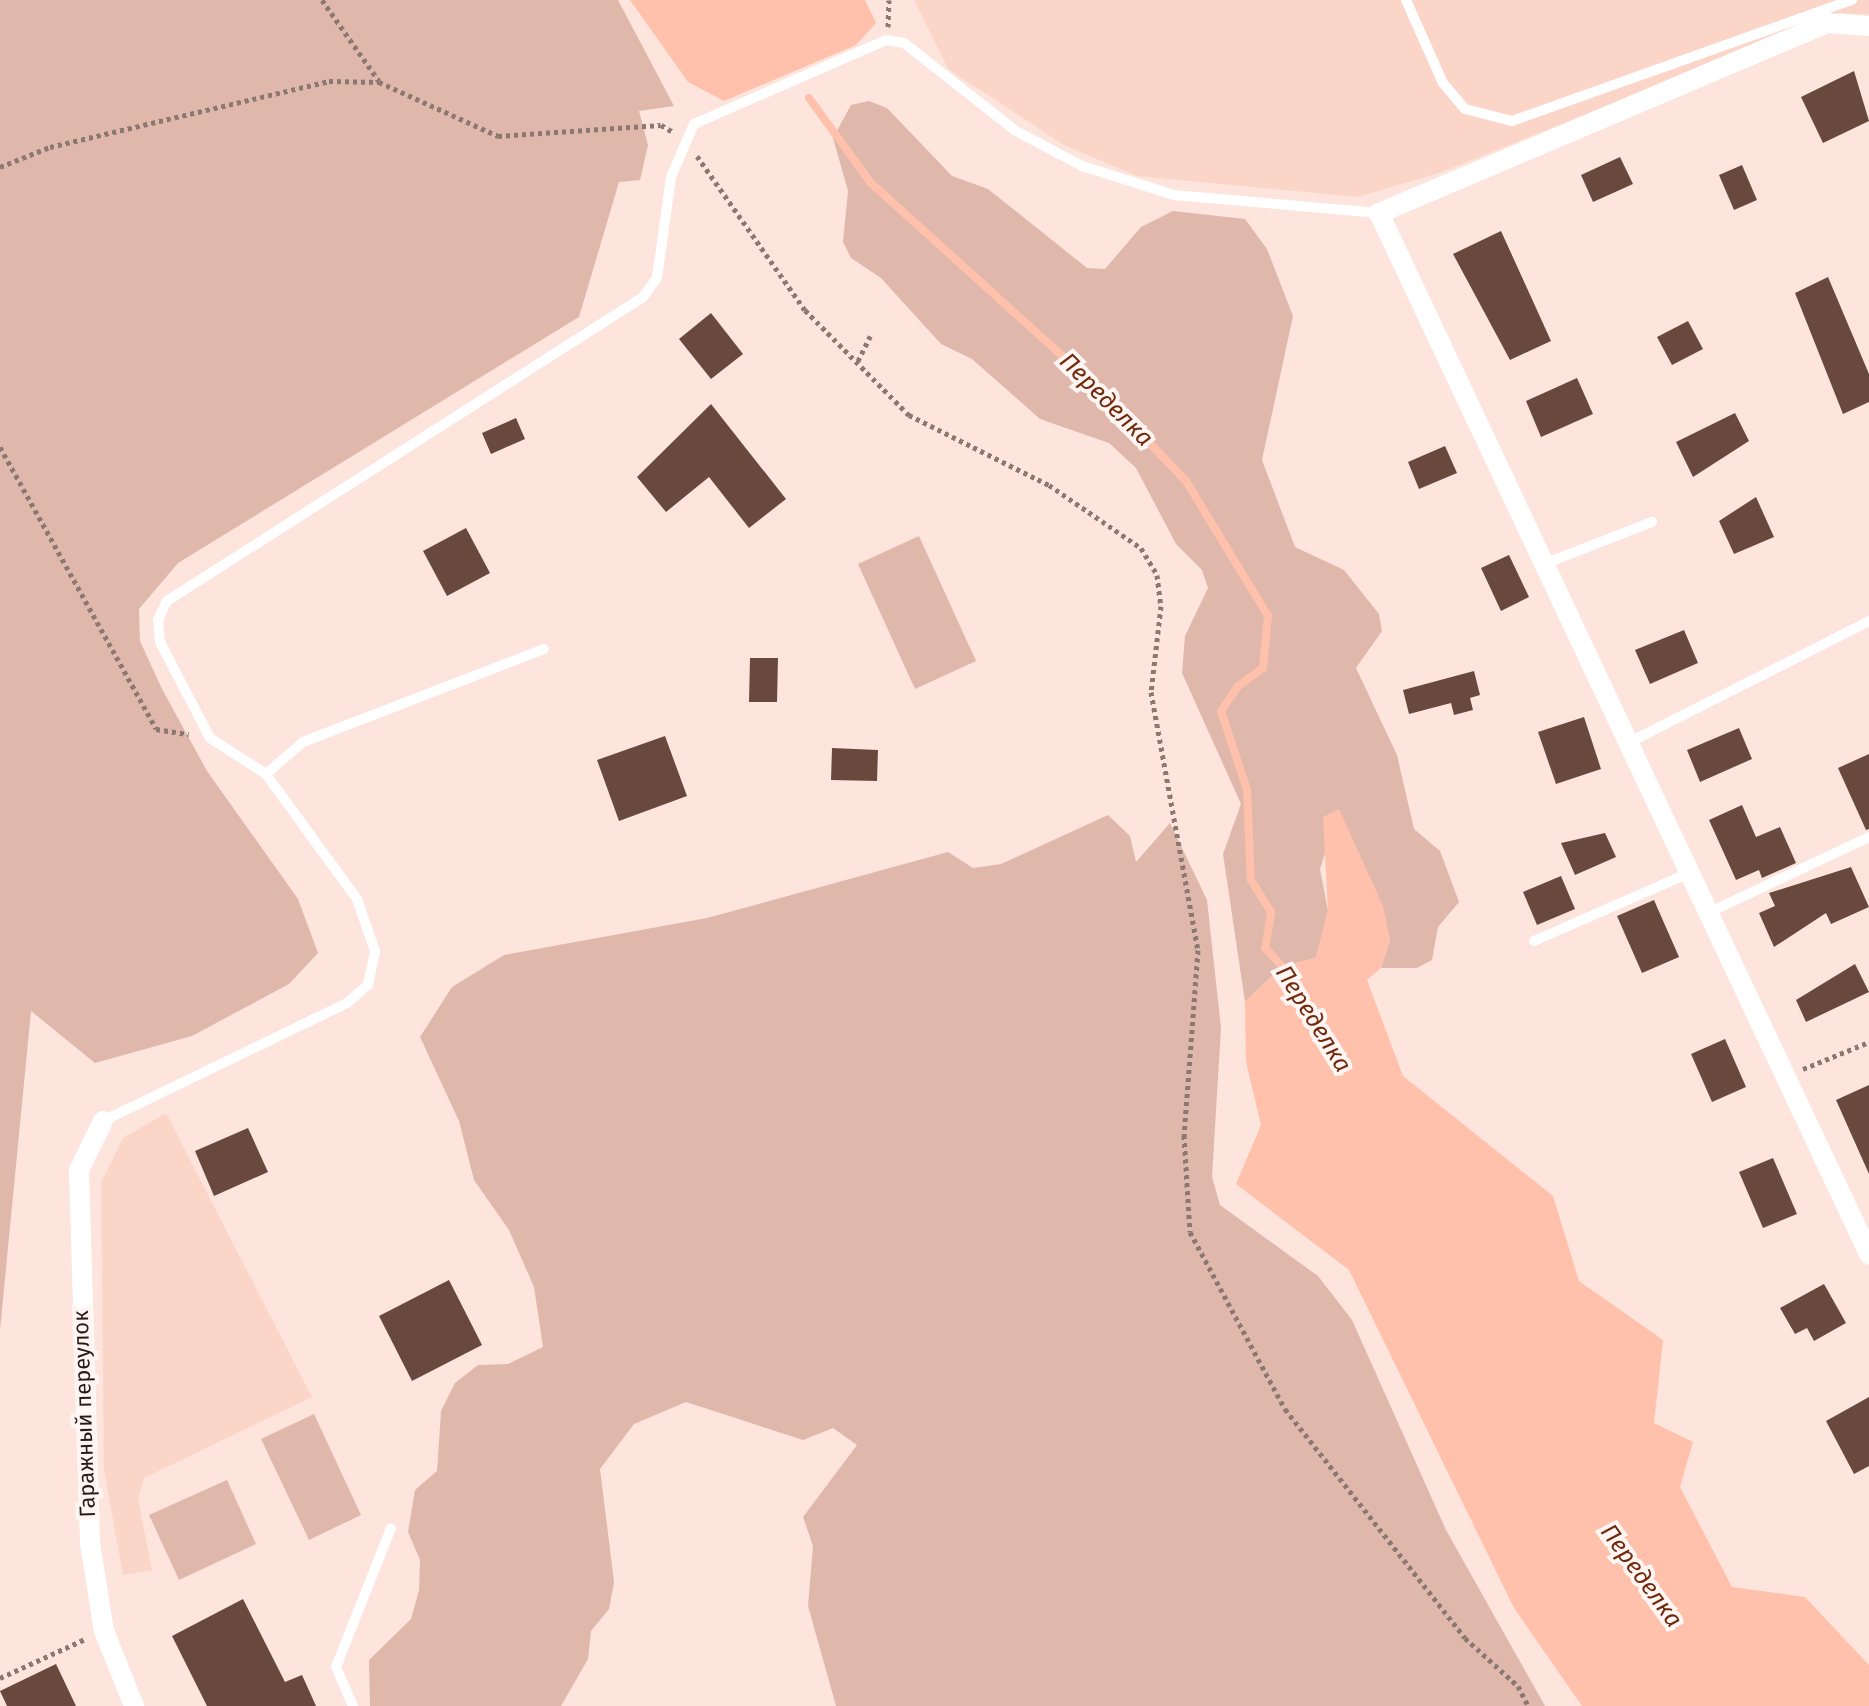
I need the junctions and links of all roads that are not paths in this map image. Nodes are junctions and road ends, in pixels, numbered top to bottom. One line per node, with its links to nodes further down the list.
1 (1406, 0): 2 (lane)
2 (1852, 0)
3 (1869, 26): 4 (street)
4 (1379, 213): 6 (street); 10 (lane)
5 (1652, 522): 6 (lane)
6 (1544, 564): 9 (street)
7 (1869, 621): 9 (lane)
8 (544, 649): 10 (lane)
9 (1628, 743): 12 (street)
10 (266, 774): 15 (lane)
11 (1869, 837): 13 (lane)
12 (1689, 873): 13 (street); 14 (lane)
13 (1708, 913): 16 (street)
14 (1534, 941)
15 (103, 1121): 18 (street, Гаражный переулок)
16 (1869, 1254)
17 (391, 1528): 19 (lane)
18 (134, 1706)
19 (353, 1706)

